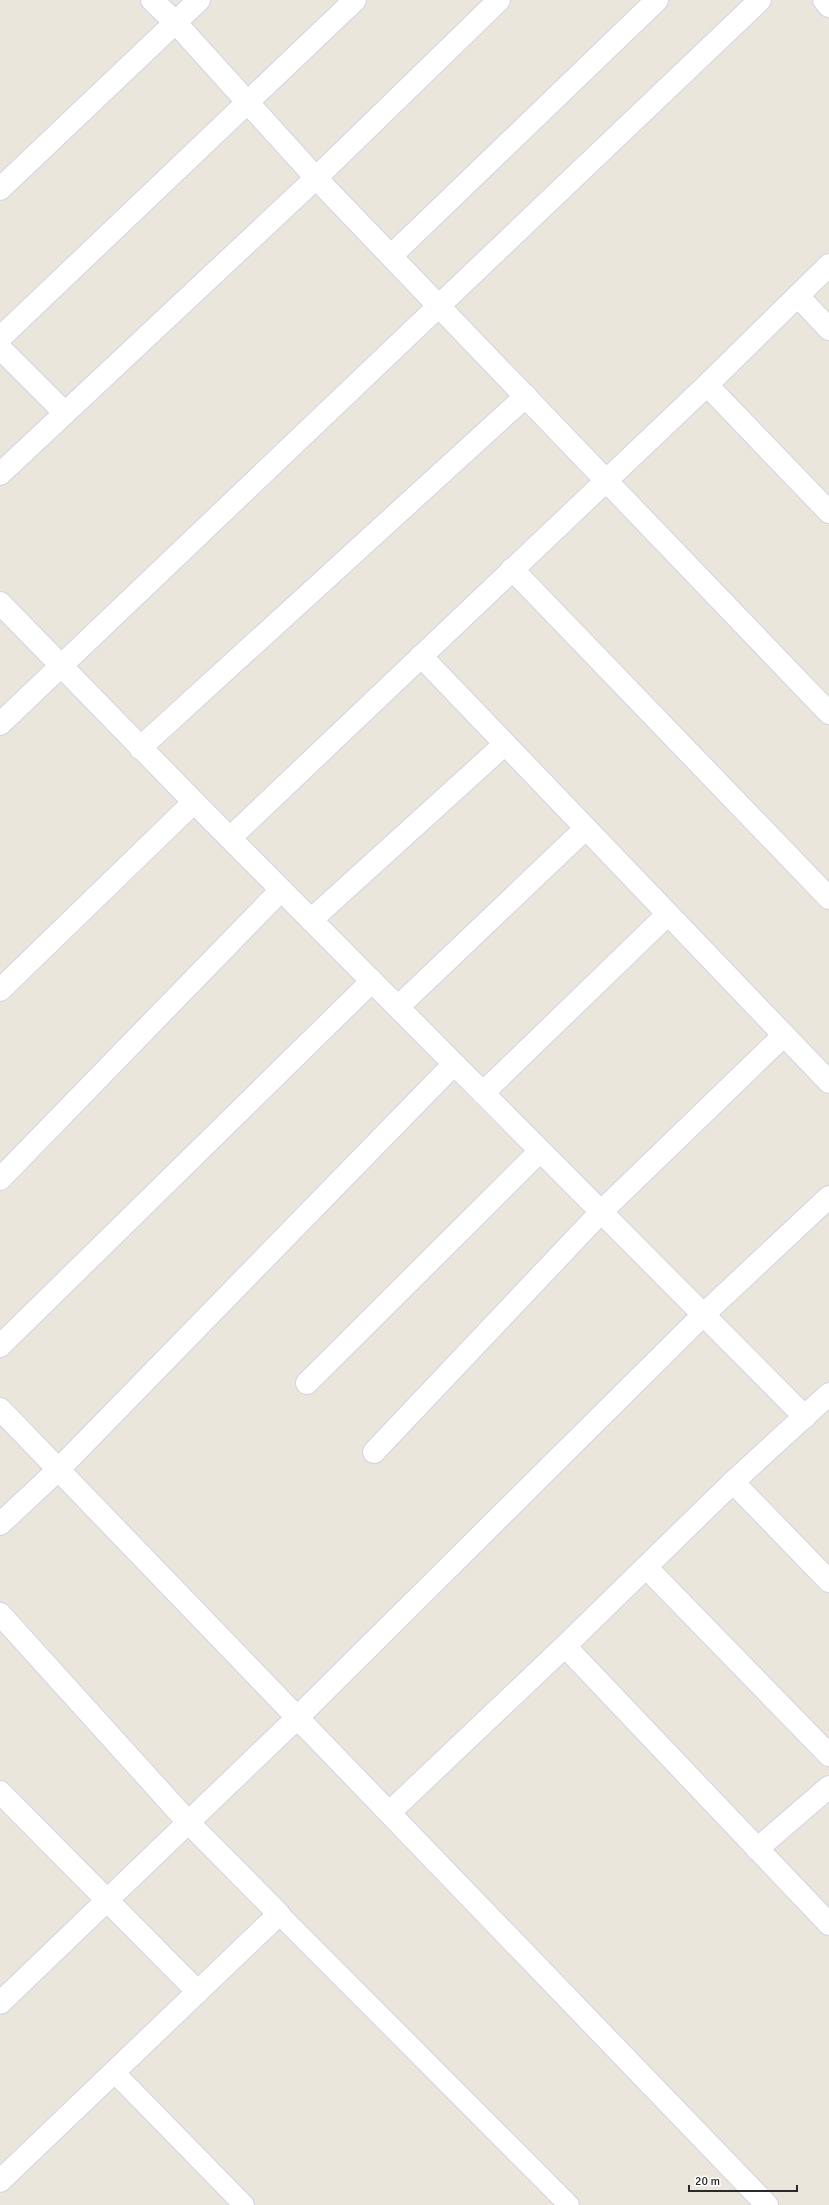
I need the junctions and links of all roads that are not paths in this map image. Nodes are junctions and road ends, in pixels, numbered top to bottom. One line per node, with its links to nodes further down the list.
1 (152, 0): 9 (street)
2 (199, 0): 9 (street)
3 (355, 0): 10 (street)
4 (499, 0): 11 (street)
5 (657, 0): 13 (street)
6 (760, 0): 16 (street)
7 (824, 0): 8 (street)
8 (829, 6)
9 (176, 23): 10 (street); 12 (street)
10 (249, 103): 11 (street); 18 (street)
11 (316, 178): 13 (street); 22 (street)
12 (0, 189)
13 (391, 256): 16 (street)
14 (829, 265): 15 (street)
15 (798, 296): 17 (street); 20 (street)
16 (439, 305): 21 (street); 29 (street)
17 (829, 329)
18 (0, 338)
19 (0, 348): 22 (street)
20 (707, 385): 24 (street); 25 (street)
21 (526, 396): 24 (street); 33 (street)
22 (65, 413): 23 (street)
23 (0, 474)
24 (606, 479): 26 (street); 30 (street)
25 (829, 512)
26 (512, 569): 28 (street); 38 (street)
27 (0, 602): 29 (street)
28 (421, 656): 32 (street); 36 (street)
29 (60, 665): 31 (street); 33 (street)
30 (829, 713)
31 (0, 724)
32 (505, 744): 35 (street); 40 (street)
33 (140, 748): 34 (street)
34 (194, 802): 36 (street); 42 (street)
35 (586, 828): 39 (street); 43 (street)
36 (230, 838): 37 (street)
37 (281, 890): 40 (street); 49 (street)
38 (829, 898)
39 (668, 914): 44 (street); 47 (street)
40 (311, 920): 41 (street)
41 (372, 981): 43 (street); 53 (street)
42 (0, 990)
43 (398, 1007): 45 (street)
44 (784, 1035): 46 (street); 51 (street)
45 (454, 1064): 47 (street); 59 (street)
46 (829, 1082)
47 (483, 1093): 48 (street)
48 (540, 1151): 51 (street); 54 (street)
49 (0, 1179)
50 (829, 1197): 52 (street)
51 (601, 1212): 52 (street); 58 (street)
52 (703, 1315): 57 (street); 66 (street)
53 (0, 1346)
54 (307, 1383)
55 (829, 1394): 57 (street)
56 (0, 1409): 59 (street)
57 (805, 1417): 60 (street)
58 (374, 1452)
59 (59, 1470): 61 (street); 66 (street)
60 (733, 1482): 62 (street); 63 (street)
61 (0, 1524)
62 (646, 1567): 65 (street); 67 (street)
63 (829, 1581)
64 (0, 1614): 71 (street)
65 (565, 1646): 70 (street); 72 (street)
66 (298, 1717): 70 (street); 71 (street)
67 (829, 1755)
68 (829, 1787): 72 (street)
69 (0, 1792): 73 (street)
70 (390, 1812): 82 (street)
71 (188, 1822): 73 (street); 74 (street)
72 (758, 1849): 75 (street)
73 (108, 1900): 76 (street); 77 (street)
74 (280, 1914): 76 (street); 81 (lane)
75 (829, 1924)
76 (198, 1992): 78 (street)
77 (1, 2001)
78 (114, 2072): 79 (street); 80 (lane)
79 (0, 2181)
80 (244, 2205)
81 (569, 2205)
82 (767, 2205)

